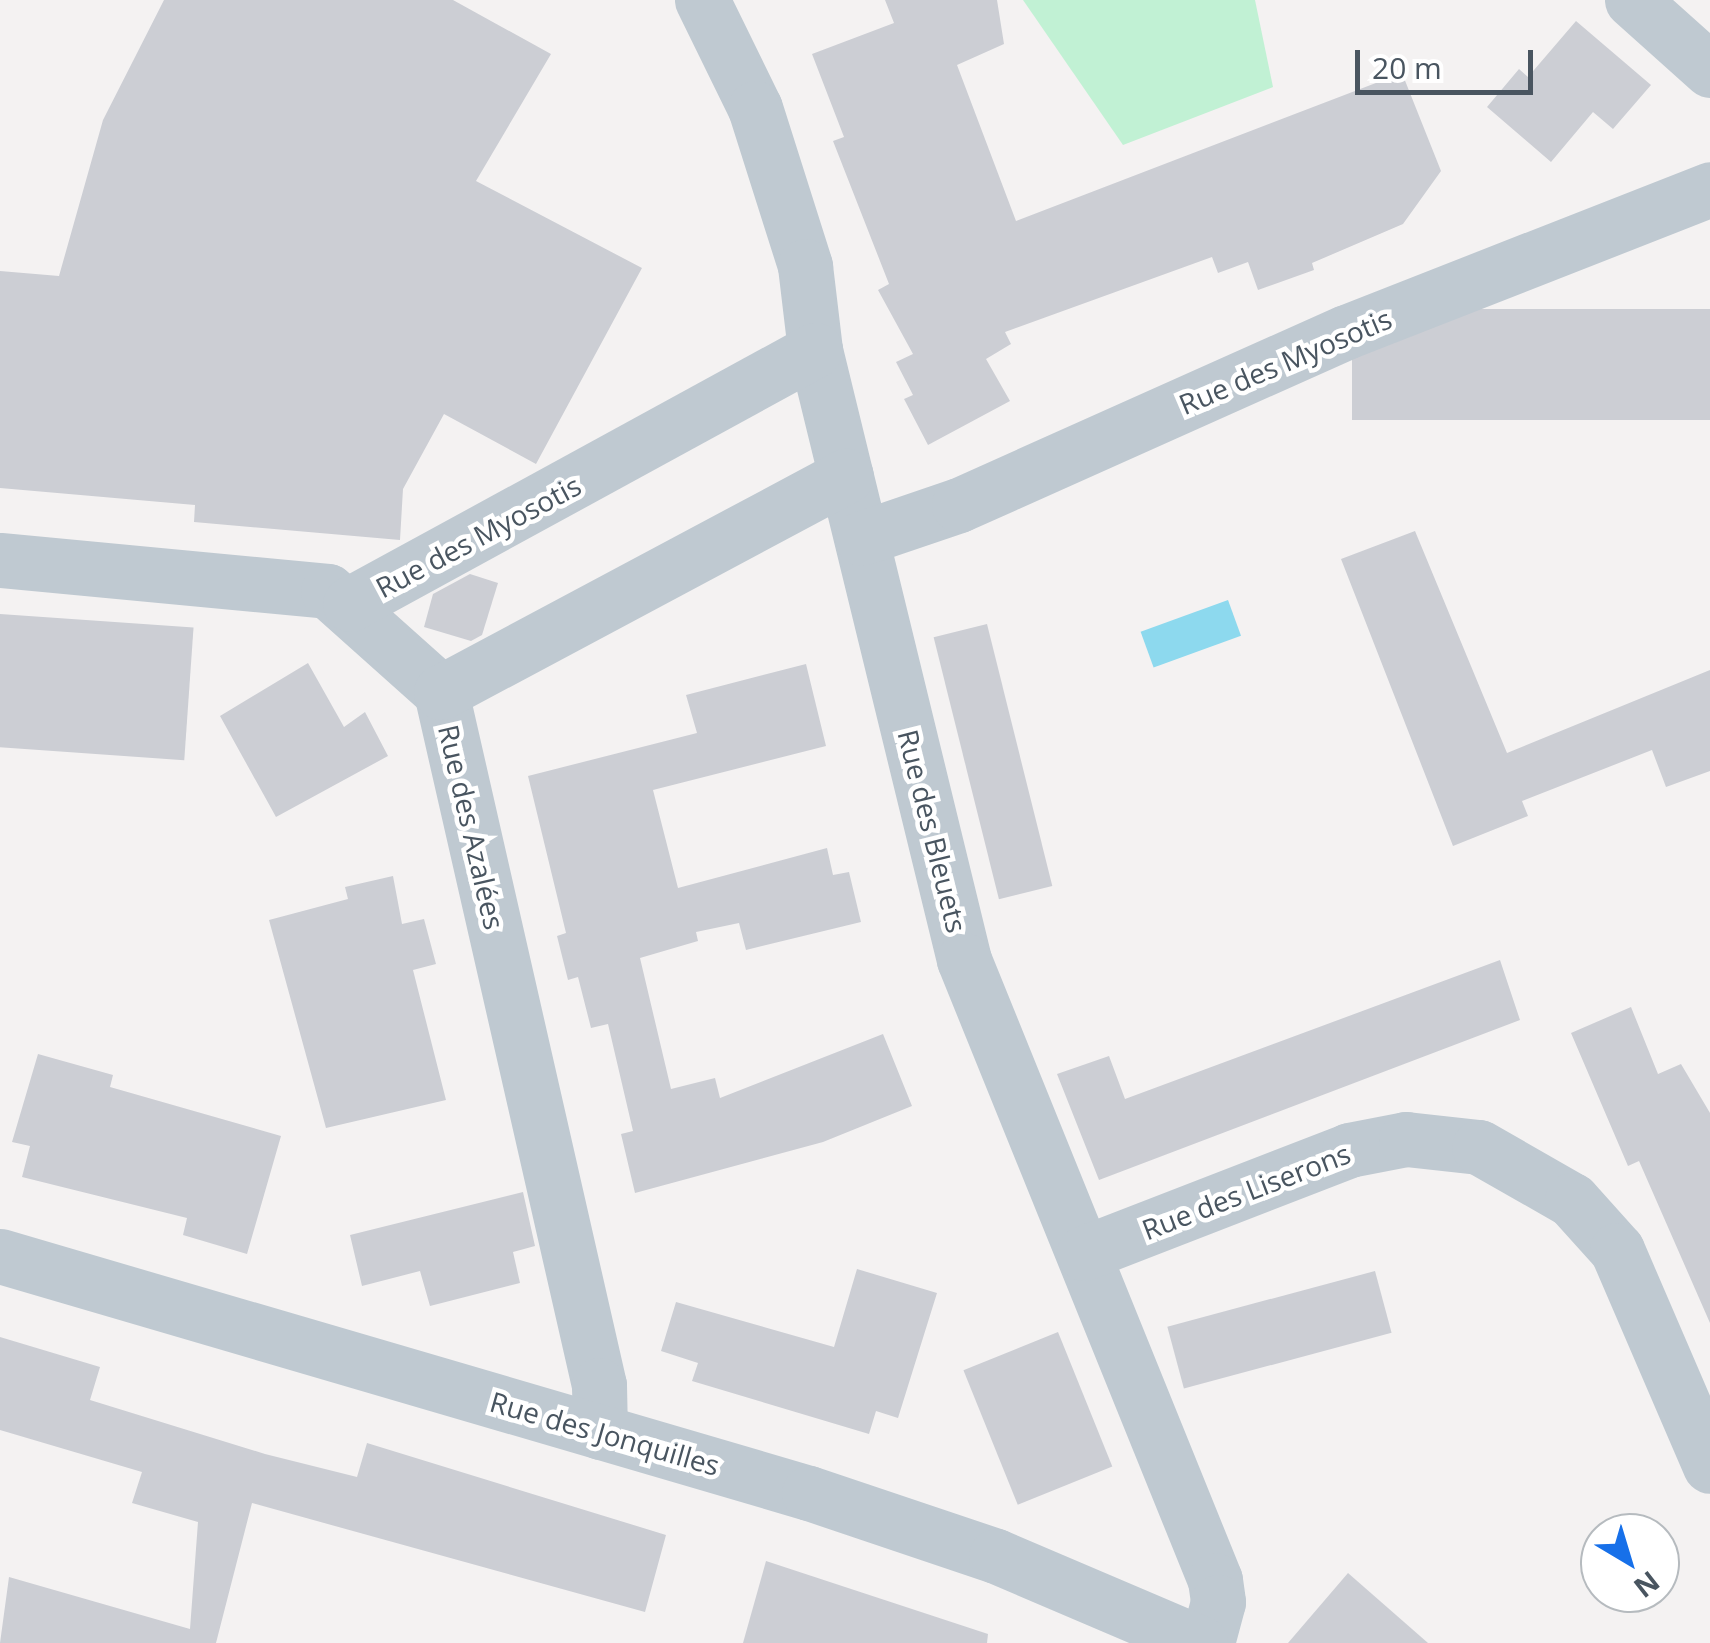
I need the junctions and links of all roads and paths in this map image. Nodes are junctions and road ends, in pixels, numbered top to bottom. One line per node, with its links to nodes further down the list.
1 (702, 0): 5 (street, Rue des Bleuets)
2 (1632, 0): 3 (street)
3 (1710, 70)
4 (1710, 190): 7 (street, Rue des Myosotis)
5 (815, 350): 6 (street, Rue des Bleuets); 9 (street, Rue des Myosotis)
6 (846, 476): 7 (street, Rue des Bleuets); 10 (street)
7 (862, 538): 11 (street, Rue des Bleuets)
8 (0, 560): 9 (street, Rue des Azalées)
9 (350, 604): 10 (street, Rue des Azalées)
10 (441, 692): 13 (street, Rue des Azalées)
11 (1084, 1252): 14 (street, Rue des Liserons); 15 (street, Rue des Bleuets)
12 (0, 1256): 13 (street, Rue des Jonquilles)
13 (600, 1432): 15 (street, Rue des Jonquilles)
14 (1710, 1466)
15 (1203, 1643)

